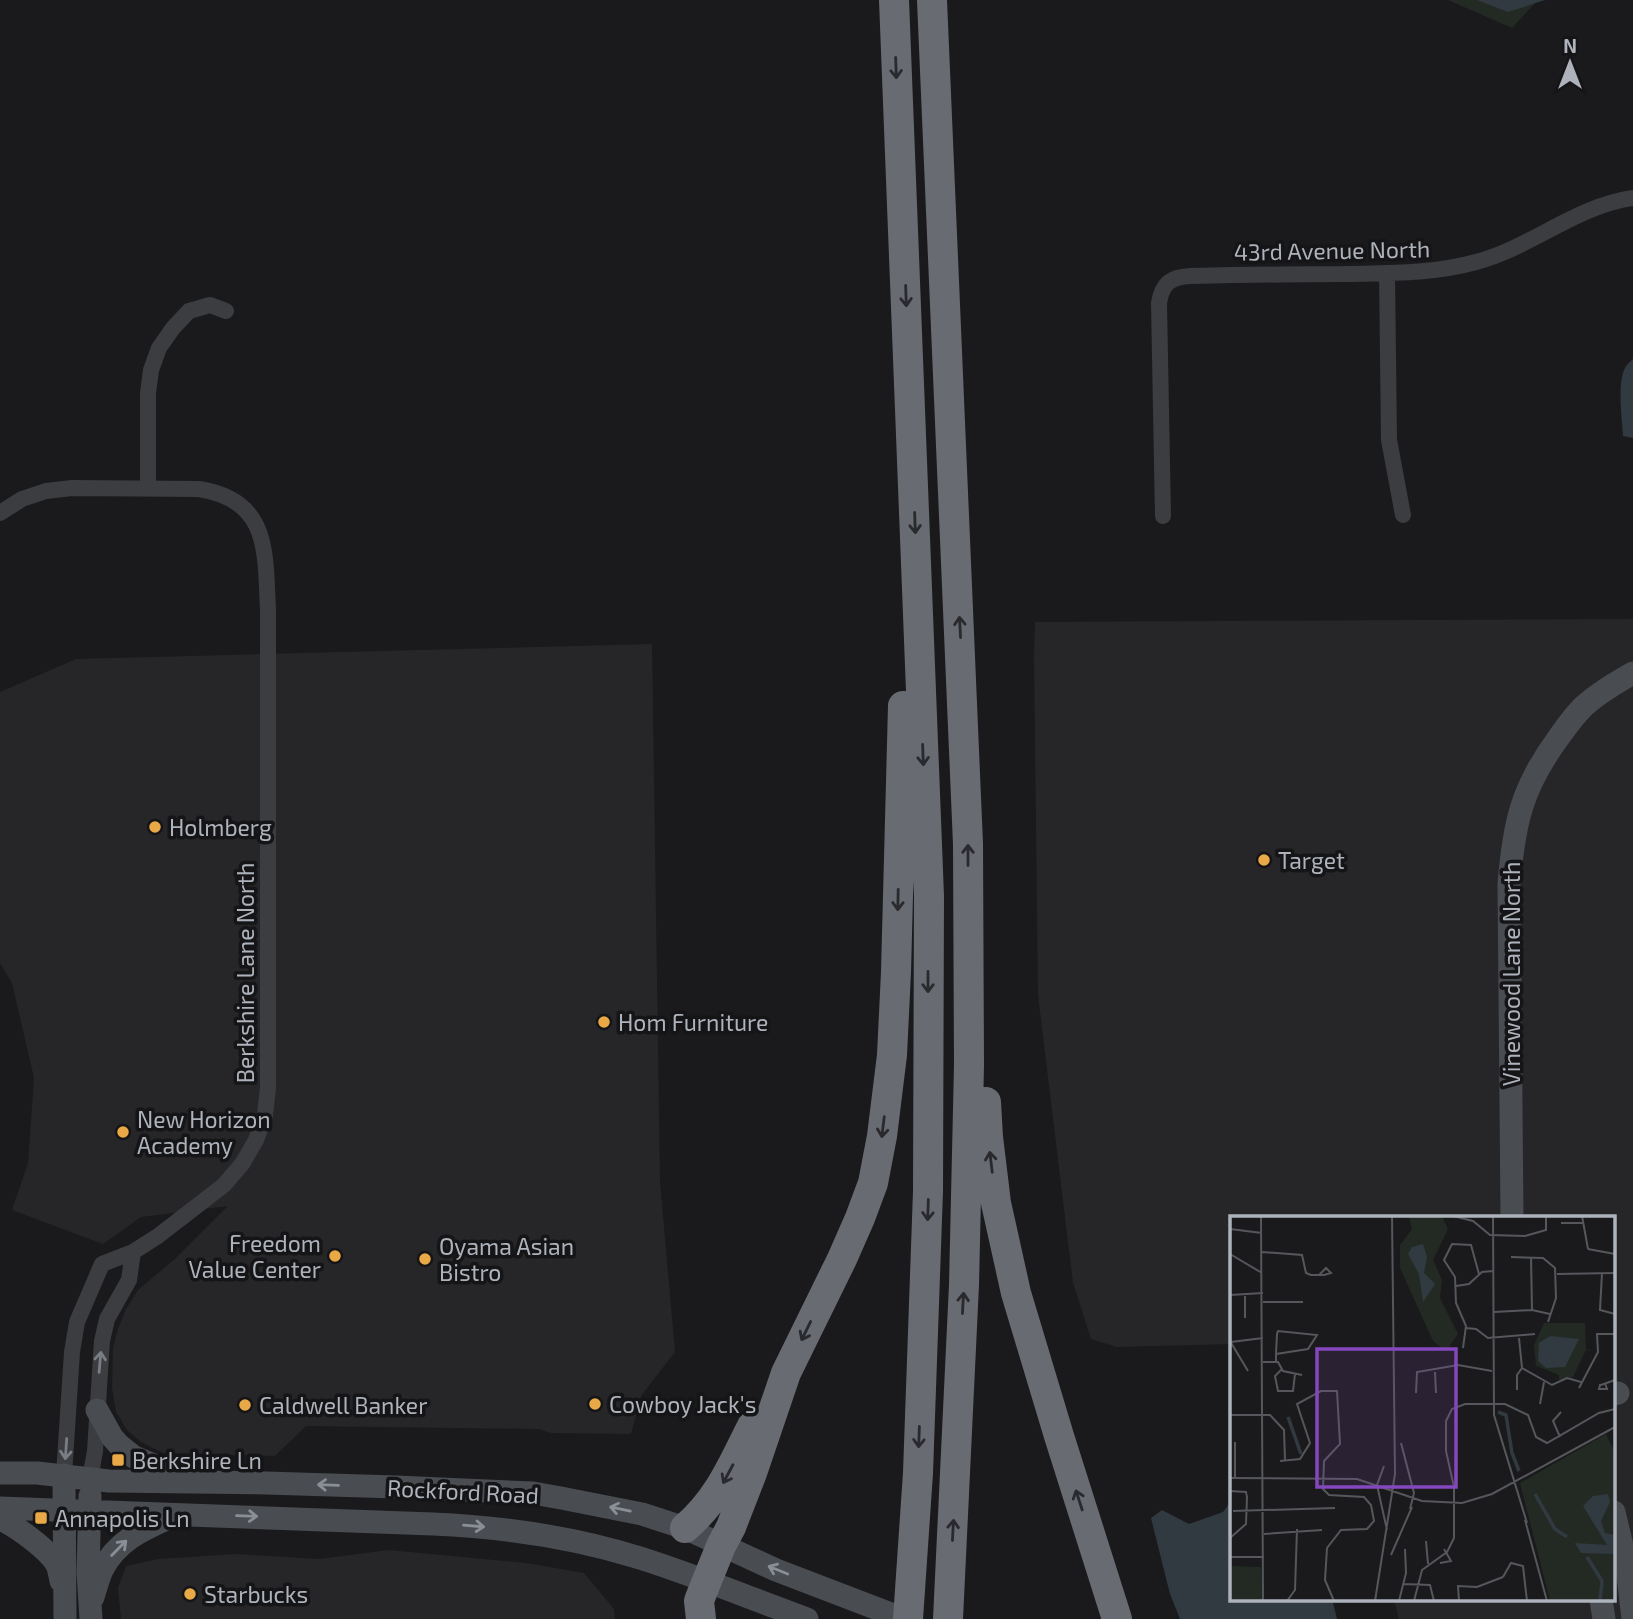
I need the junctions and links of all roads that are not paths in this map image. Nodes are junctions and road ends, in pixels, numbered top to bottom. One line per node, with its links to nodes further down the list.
1 (894, 0): 10 (highway, one-way to 10)
2 (932, 0): 12 (highway, one-way to 2)
3 (1633, 198): 4 (street, 43rd Avenue North)
4 (1387, 273): 8 (street, 43rd Avenue North); 9 (street)
5 (226, 312): 6 (street)
6 (148, 488): 7 (street); 14 (street, Berkshire Lane North)
7 (0, 513)
8 (1163, 516)
9 (1403, 516)
10 (918, 589): 15 (highway, one-way to 15); 35 (highway, one-way to 35)
11 (1633, 673): 13 (main road, Vinewood Lane North)
12 (969, 905): 36 (highway, one-way to 12); 37 (highway, one-way to 12)
13 (1512, 1216)
14 (132, 1252): 16 (street, one-way to 14); 18 (street, Berkshire Lane North, one-way to 18)
15 (786, 1373): 27 (highway, one-way to 27); 28 (highway)
16 (97, 1410): 19 (street); 20 (main road)
17 (0, 1473): 18 (main road, Rockford Road)
18 (64, 1475): 19 (main road, Rockford Road); 22 (main road)
19 (90, 1479): 20 (main road, Rockford Road); 23 (main road)
20 (178, 1482): 27 (main road, Rockford Road, one-way to 20)
21 (0, 1508): 22 (main road, Rockford Road)
22 (64, 1510): 23 (main road, Rockford Road); 30 (main road)
23 (90, 1511): 24 (main road, Rockford Road); 31 (main road)
24 (179, 1513): 29 (main road, Rockford Road, one-way to 29); 31 (main road, one-way to 24)
25 (0, 1519): 30 (main road)
26 (1616, 1520): 38 (main road)
27 (685, 1528): 28 (main road, Rockford Road)
28 (721, 1546): 29 (highway); 35 (main road, Rockford Road, one-way to 28)
29 (706, 1582): 33 (highway); 34 (main road, Rockford Road)
30 (65, 1594): 32 (main road)
31 (90, 1613)
32 (65, 1619)
33 (701, 1619)
34 (807, 1619)
35 (906, 1619)
36 (948, 1619)
37 (1117, 1619)
38 (1633, 1619)

